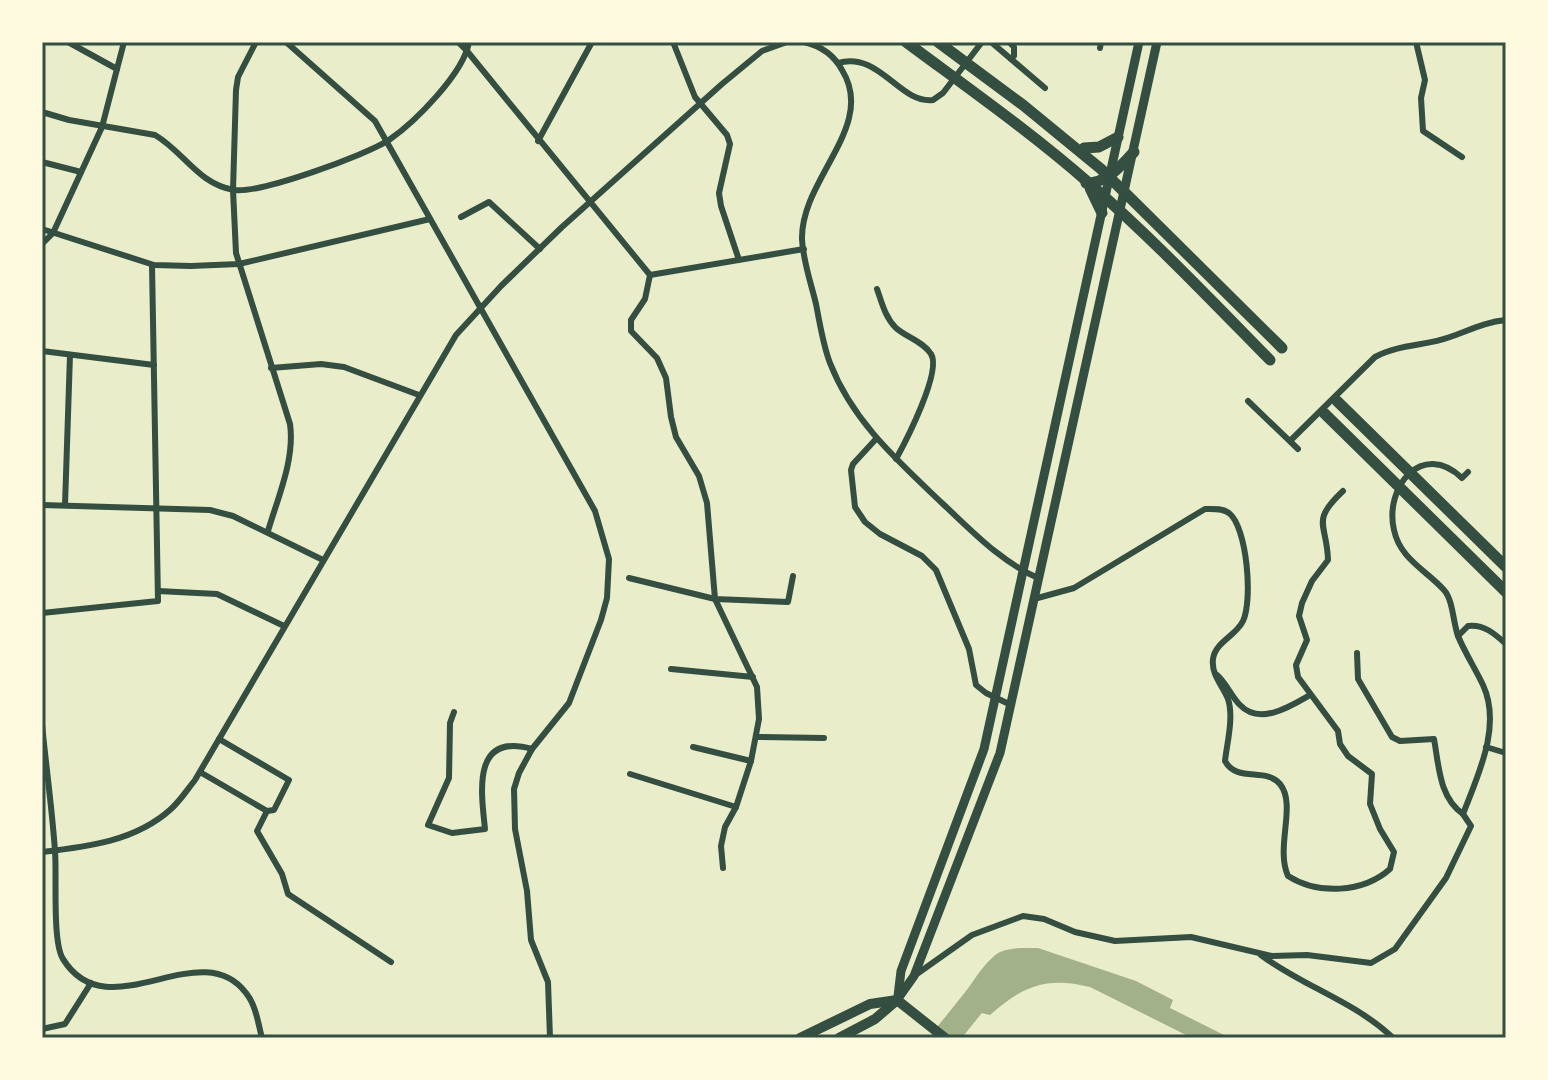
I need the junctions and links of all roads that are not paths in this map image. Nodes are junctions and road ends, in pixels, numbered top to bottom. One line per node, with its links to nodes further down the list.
1 (68, 42): 22 (street)
2 (124, 42): 22 (street)
3 (256, 42): 39 (street)
4 (286, 42): 29 (street)
5 (458, 42): 19 (street)
6 (469, 42): 19 (street)
7 (592, 42): 30 (street)
8 (673, 42): 24 (street)
9 (787, 42): 24 (street)
10 (806, 42): 21 (street)
11 (906, 42): 60 (highway)
12 (938, 42): 57 (highway)
13 (991, 42): 20 (street)
14 (1009, 42): 20 (street)
15 (1139, 42): 28 (main road)
16 (1157, 42): 33 (main road)
17 (1416, 42): 34 (street)
18 (980, 44): 21 (street)
19 (467, 51): 29 (street); 30 (street)
20 (1011, 59): 23 (street)
21 (838, 63): 49 (street)
22 (117, 69): 27 (street)
23 (1045, 88)
24 (699, 105): 40 (street); 50 (street)
25 (42, 112): 27 (street)
26 (1056, 126): 32 (highway)
27 (102, 127): 36 (street); 39 (street)
28 (1118, 137): 32 (highway); 37 (main road)
29 (388, 141): 39 (street); 44 (street)
30 (538, 141): 40 (street)
31 (1038, 146): 38 (highway)
32 (1084, 148): 37 (highway)
33 (1134, 152): 37 (highway); 41 (main road)
34 (1462, 157)
35 (42, 162): 36 (street)
36 (81, 172): 46 (street)
37 (1108, 178): 38 (highway); 41 (highway); 42 (main road)
38 (1084, 183): 42 (highway)
39 (233, 190): 51 (street)
40 (591, 202): 48 (street); 53 (street)
41 (1122, 204): 82 (main road)
42 (1102, 213): 79 (main road)
43 (461, 217): 48 (street)
44 (430, 219): 51 (street); 55 (street)
45 (42, 229): 46 (street)
46 (53, 233): 47 (street); 52 (street)
47 (42, 244)
48 (540, 249): 55 (street)
49 (804, 249): 50 (street); 67 (street)
50 (739, 260): 53 (street)
51 (239, 264): 52 (street); 62 (street)
52 (152, 265): 61 (street)
53 (650, 275): 85 (street)
54 (877, 289): 70 (street)
55 (481, 309): 63 (street); 105 (street)
56 (1506, 320): 68 (street)
57 (1282, 348)
58 (42, 351): 59 (street)
59 (70, 355): 61 (street); 74 (street)
60 (1270, 360)
61 (154, 365): 75 (street)
62 (271, 368): 63 (street); 76 (street)
63 (419, 395): 77 (street)
64 (1248, 401): 68 (street)
65 (1337, 401): 78 (highway)
66 (1324, 413): 84 (highway)
67 (876, 439): 70 (street); 96 (street)
68 (1290, 441): 69 (street)
69 (1298, 449)
70 (896, 459): 79 (street)
71 (1468, 472): 89 (street)
72 (1343, 491): 95 (street)
73 (42, 505): 74 (street)
74 (65, 505): 75 (street)
75 (158, 508): 76 (street); 83 (street)
76 (268, 531): 77 (street)
77 (323, 560): 88 (street)
78 (1506, 567)
79 (1023, 572): 82 (street); 96 (main road)
80 (793, 576): 85 (street)
81 (629, 578): 85 (street)
82 (1038, 578): 86 (main road)
83 (158, 591): 87 (street); 88 (street)
84 (1506, 592)
85 (715, 599): 94 (street)
86 (1033, 600): 93 (street); 97 (main road)
87 (42, 613)
88 (284, 626): 102 (street)
89 (1458, 636): 90 (street); 104 (street)
90 (1506, 644)
91 (1357, 653): 112 (street)
92 (671, 669): 94 (street)
93 (1215, 673): 95 (street); 95 (street)
94 (753, 677): 100 (street)
95 (1310, 695)
96 (995, 698): 97 (street); 120 (main road)
97 (1011, 705): 118 (main road)
98 (454, 712): 105 (street)
99 (42, 724): 113 (street)
100 (756, 737): 101 (street); 107 (street)
101 (824, 738)
102 (219, 739): 108 (street); 111 (street)
103 (693, 747): 107 (street)
104 (1486, 747): 106 (street); 112 (street)
105 (532, 749): 124 (street)
106 (1506, 753)
107 (751, 761): 110 (street)
108 (200, 772): 111 (street); 113 (street)
109 (630, 774): 110 (street)
110 (736, 807): 115 (street)
111 (267, 811): 117 (street)
112 (1463, 814): 116 (street)
113 (55, 851): 114 (street); 119 (street)
114 (42, 852)
115 (723, 868)
116 (1258, 953): 118 (street); 127 (street)
117 (391, 962)
118 (914, 976): 120 (main road)
119 (91, 983): 121 (street); 123 (street)
120 (897, 1000): 122 (highway); 125 (highway); 126 (highway)
121 (42, 1029)
122 (942, 1035)
123 (262, 1038)
124 (550, 1038)
125 (800, 1038)
126 (839, 1038)
127 (1393, 1038)

